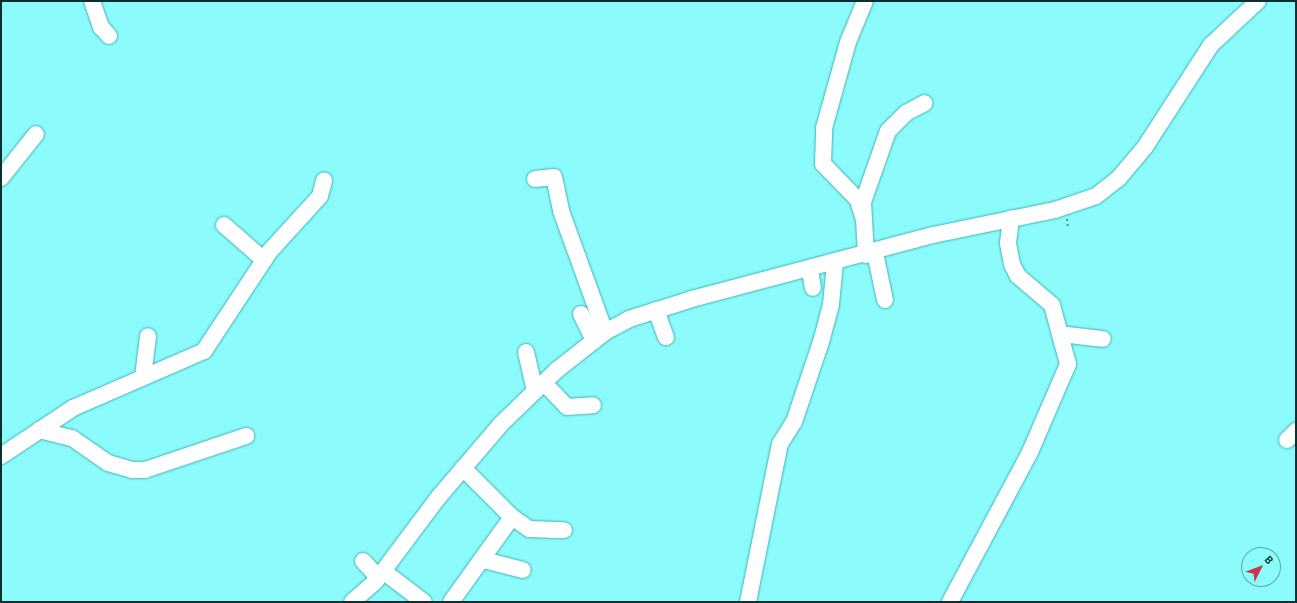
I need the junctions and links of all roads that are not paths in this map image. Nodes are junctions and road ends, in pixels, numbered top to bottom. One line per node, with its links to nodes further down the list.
1 (92, 1): 4 (street)
2 (865, 1): 11 (street)
3 (1258, 1): 10 (street)
4 (109, 36)
5 (925, 103): 11 (street)
6 (36, 134): 7 (street)
7 (1, 178)
8 (535, 179): 23 (street)
9 (324, 181): 14 (street)
10 (1010, 218): 13 (street); 21 (street)
11 (864, 220): 13 (street)
12 (224, 225): 14 (street)
13 (870, 254): 15 (street); 18 (street)
14 (264, 260): 27 (street)
15 (835, 263): 16 (street); 43 (street)
16 (810, 270): 17 (street); 19 (street)
17 (813, 288)
18 (885, 300)
19 (656, 310): 23 (street); 24 (street)
20 (581, 314): 23 (street)
21 (1060, 334): 25 (street); 44 (street)
22 (148, 336): 27 (street)
23 (599, 336): 28 (street)
24 (666, 337)
25 (1103, 339)
26 (526, 352): 28 (street)
27 (143, 377): 30 (street)
28 (539, 387): 29 (street); 33 (street)
29 (593, 405)
30 (39, 430): 31 (street); 32 (street)
31 (246, 436)
32 (1, 456)
33 (463, 468): 34 (street); 39 (street)
34 (512, 517): 35 (street); 36 (street)
35 (564, 530)
36 (484, 560): 38 (street); 42 (street)
37 (363, 561): 39 (street)
38 (523, 570)
39 (381, 574): 40 (street); 41 (street)
40 (355, 601)
41 (424, 602)
42 (451, 602)
43 (748, 602)
44 (950, 602)

